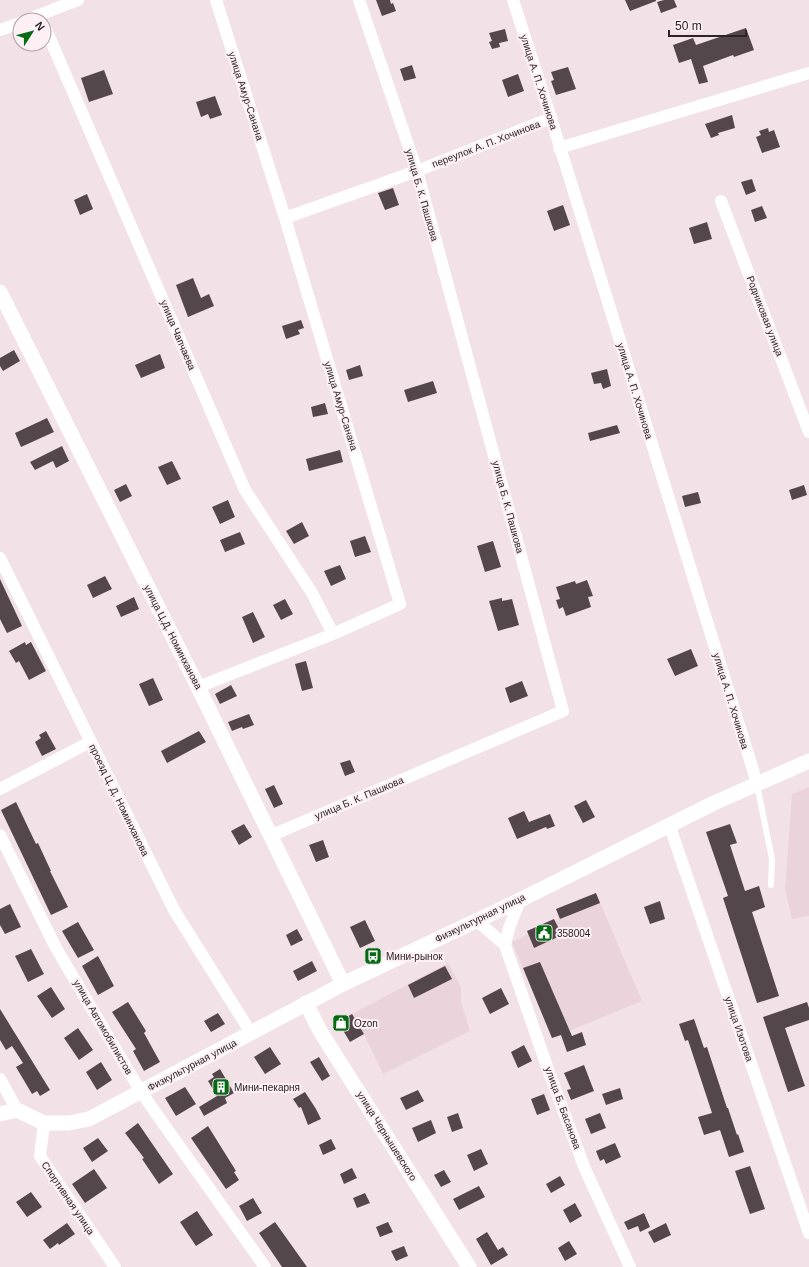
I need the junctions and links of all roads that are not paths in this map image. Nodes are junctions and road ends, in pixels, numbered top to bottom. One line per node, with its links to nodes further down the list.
1 (78, 0): 5 (street)
2 (216, 0): 14 (street, улица Амур-Санана)
3 (359, 0): 12 (street, улица Б. К. Пашкова)
4 (512, 0): 10 (street, улица А. П. Хочинова)
5 (52, 14)
6 (12, 25): 7 (street)
7 (0, 30)
8 (52, 43): 18 (street, улица Чапчаева)
9 (809, 73): 11 (street)
10 (551, 118): 11 (street, улица А. П. Хочинова); 12 (street, переулок А. П. Хочинова)
11 (559, 148): 22 (street, улица А. П. Хочинова)
12 (417, 171): 14 (street, переулок А. П. Хочинова); 26 (street, улица Б. К. Пашкова)
13 (721, 201): 16 (street, Родниковая улица)
14 (285, 218): 18 (street, улица Амур-Санана)
15 (0, 292): 19 (street, улица Ц.Д. Номинханова)
16 (809, 432)
17 (0, 558): 20 (street, проезд Ц. Д. Номинханова)
18 (333, 634): 19 (street, улица Амур-Санана)
19 (198, 687): 26 (street, улица Ц.Д. Номинханова)
20 (90, 742): 23 (street); 33 (street, проезд Ц. Д. Номинханова)
21 (809, 760): 22 (street, Физкультурная улица)
22 (757, 783): 24 (street, Физкультурная улица); 27 (lane)
23 (0, 789)
24 (669, 824): 28 (street, Физкультурная улица); 39 (street, улица Изотова)
25 (0, 835): 35 (street, улица Автомобилистов)
26 (270, 836): 31 (street, улица Ц.Д. Номинханова)
27 (771, 884)
28 (520, 900): 29 (street, Физкультурная улица); 30 (street)
29 (476, 920): 30 (street); 31 (street, Физкультурная улица)
30 (506, 945): 43 (street, улица Б. Басанова)
31 (343, 984): 32 (street, Физкультурная улица)
32 (306, 1003): 33 (street, Физкультурная улица); 42 (street, улица Чернышевского)
33 (251, 1033): 35 (street, Физкультурная улица)
34 (0, 1079): 36 (street)
35 (141, 1092): 38 (street, Физкультурная улица); 41 (street, улица Автомобилистов)
36 (17, 1110): 37 (street); 38 (street, Физкультурная улица)
37 (0, 1114)
38 (44, 1123): 40 (street, Спортивная улица)
39 (809, 1233)
40 (115, 1267)
41 (265, 1267)
42 (469, 1267)
43 (630, 1267)

